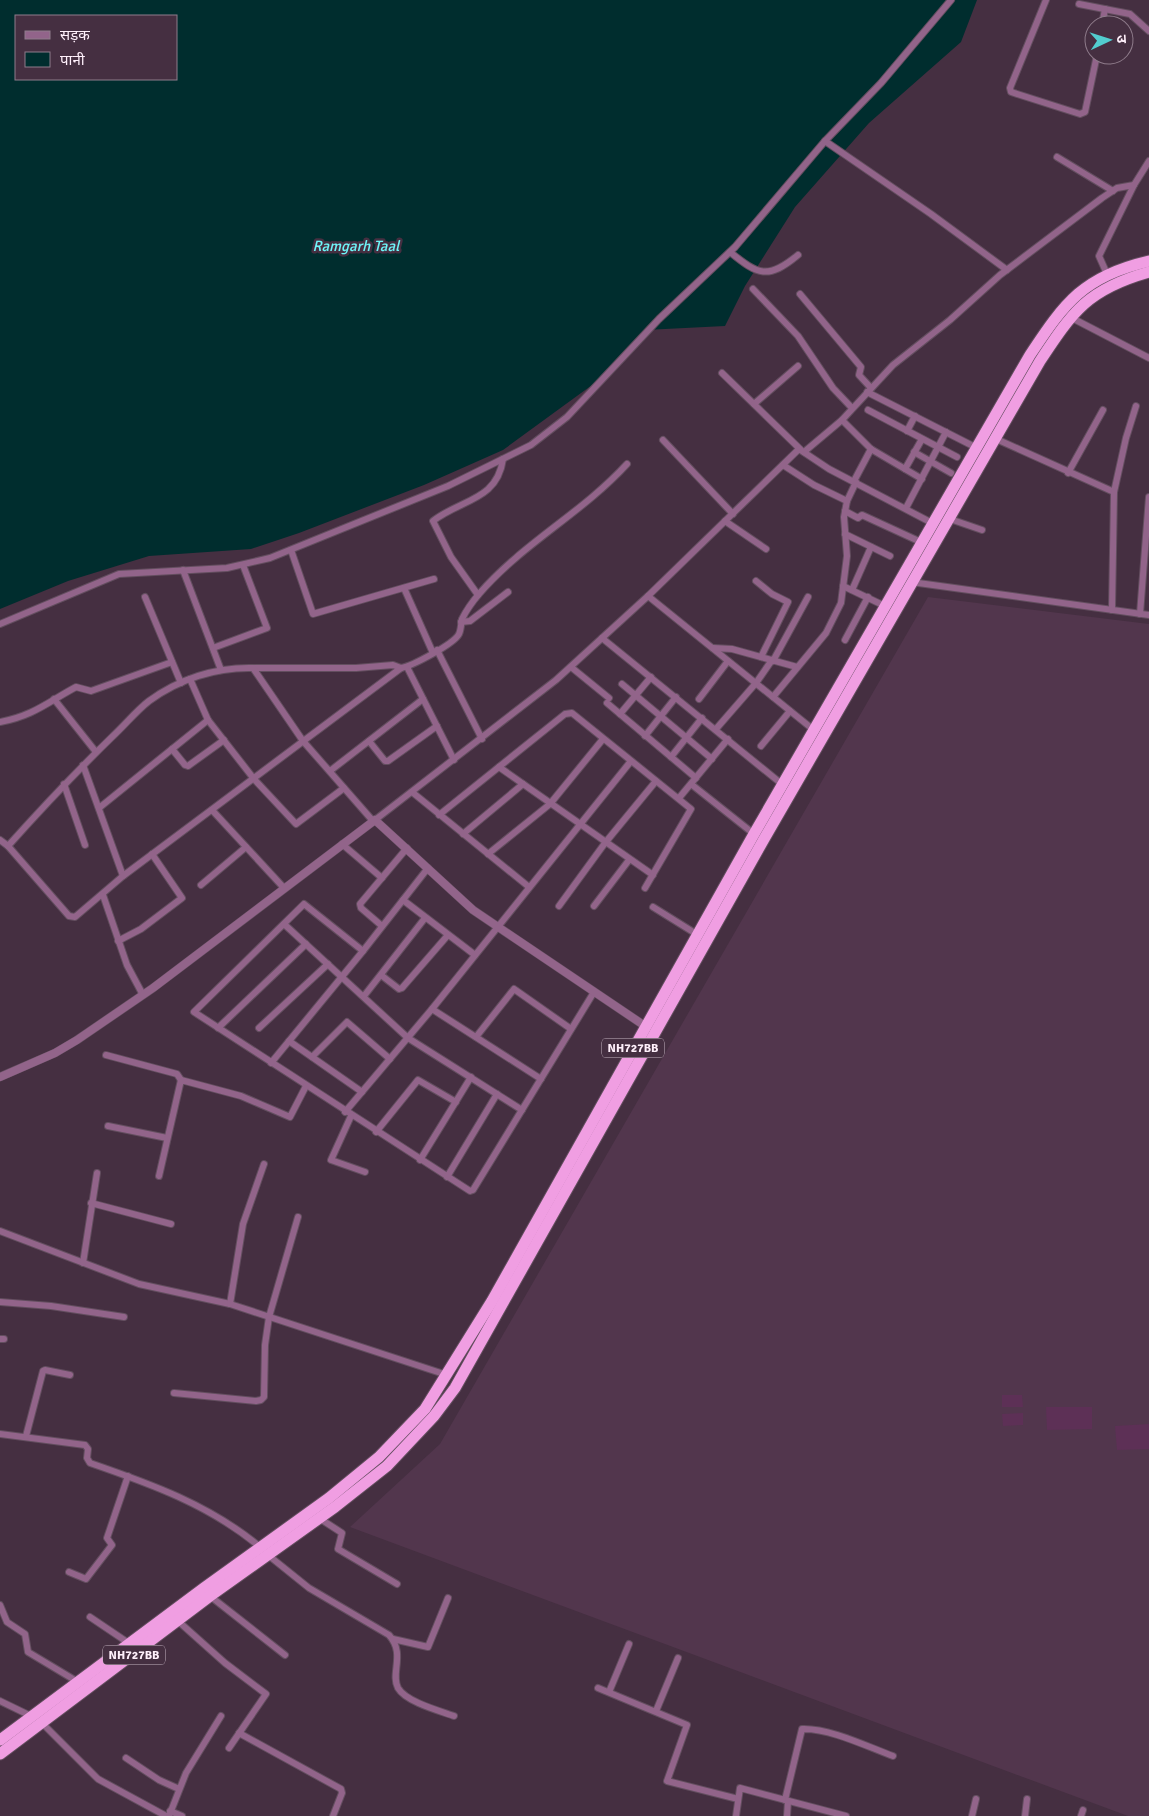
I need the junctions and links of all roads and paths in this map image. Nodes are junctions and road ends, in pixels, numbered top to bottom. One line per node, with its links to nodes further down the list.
1 (951, 0): 8 (street)
2 (1046, 0): 7 (street)
3 (1079, 4): 4 (street)
4 (1105, 9): 5 (street); 6 (street)
5 (1104, 15)
6 (1149, 31)
7 (1095, 65)
8 (825, 141): 13 (street); 16 (street)
9 (1057, 157): 12 (street)
10 (1149, 161): 11 (street)
11 (1134, 185): 12 (street); 18 (street)
12 (1113, 191): 16 (street)
13 (730, 252): 14 (street); 44 (street)
14 (798, 255)
15 (1149, 261): 18 (highway, NH727BB)
16 (1007, 270): 25 (street)
17 (1149, 272): 21 (highway, NH727BB)
18 (1108, 274): 35 (highway, NH727BB)
19 (753, 289): 28 (street)
20 (800, 294): 25 (street)
21 (1070, 317): 22 (street); 35 (highway, NH727BB)
22 (1149, 358)
23 (798, 366): 26 (street)
24 (722, 373): 26 (street)
25 (869, 390): 28 (street); 31 (street)
26 (754, 404): 41 (street)
27 (1136, 406): 53 (street)
28 (852, 408): 32 (street)
29 (868, 410): 33 (street)
30 (1102, 410): 50 (street)
31 (915, 416): 33 (street); 34 (street)
32 (842, 420): 40 (street); 41 (street)
33 (907, 431): 36 (street)
34 (946, 432): 38 (street); 39 (street)
35 (990, 436): 39 (highway, NH727BB); 50 (street); 59 (highway, NH727BB)
36 (922, 439): 38 (street); 42 (street)
37 (663, 440): 58 (street)
38 (938, 447): 43 (street); 45 (street)
39 (977, 448): 61 (highway, NH727BB)
40 (871, 449): 48 (street); 52 (street)
41 (802, 450): 47 (street); 52 (street)
42 (914, 452): 45 (street); 48 (street)
43 (957, 457)
44 (503, 459): 67 (street); 79 (street)
45 (930, 462): 49 (street); 51 (street)
46 (627, 464): 79 (street)
47 (783, 465): 55 (street); 58 (street)
48 (905, 469): 51 (street)
49 (951, 473)
50 (1068, 473): 53 (street)
51 (922, 479): 56 (street)
52 (855, 481): 55 (street); 56 (street)
53 (1114, 492): 85 (street)
54 (1149, 497): 68 (street)
55 (847, 501): 57 (street)
56 (906, 508): 61 (street)
57 (845, 511): 63 (street); 64 (street)
58 (733, 514): 60 (street)
59 (950, 519): 62 (street); 73 (highway, NH727BB)
60 (725, 521): 66 (street); 80 (street)
61 (934, 524): 64 (highway, NH727BB)
62 (982, 530)
63 (845, 534): 65 (street); 75 (street)
64 (923, 542): 73 (highway, NH727BB)
65 (872, 547): 69 (street); 77 (street)
66 (766, 549)
67 (294, 550): 70 (street); 76 (street)
68 (1146, 552): 86 (street)
69 (890, 556)
70 (244, 565): 71 (street); 92 (street)
71 (183, 570): 89 (street); 92 (street)
72 (434, 579): 76 (street)
73 (909, 580): 84 (highway, NH727BB); 85 (street); 245 (highway, NH727BB)
74 (756, 581): 95 (street)
75 (843, 586): 77 (street); 100 (street)
76 (404, 588): 94 (street)
77 (852, 590): 83 (street)
78 (508, 592): 88 (street)
79 (478, 595): 88 (street)
80 (648, 596): 90 (street); 93 (street)
81 (808, 596): 96 (street)
82 (145, 597): 98 (street)
83 (868, 597): 84 (street); 91 (street)
84 (887, 607): 123 (highway, NH727BB)
85 (1112, 610): 86 (street)
86 (1140, 614): 87 (street)
87 (1149, 615)
88 (461, 622): 94 (street)
89 (0, 624)
90 (602, 638): 99 (street); 104 (street)
91 (845, 640)
92 (213, 648): 103 (street)
93 (713, 648): 95 (street); 97 (street)
94 (435, 651): 102 (street); 126 (street)
95 (761, 657): 96 (street)
96 (772, 660): 100 (street); 107 (street)
97 (728, 661): 107 (street); 113 (street)
98 (172, 662): 106 (street); 112 (street)
99 (571, 667): 116 (street); 126 (street)
100 (797, 667): 111 (street)
101 (253, 668): 102 (street); 103 (street); 131 (street)
102 (404, 668): 114 (street); 131 (street)
103 (221, 670): 105 (street)
104 (651, 677): 109 (street); 110 (street)
105 (190, 680): 106 (street); 119 (street)
106 (181, 683): 134 (street)
107 (756, 683): 111 (street); 122 (street)
108 (622, 684): 109 (street)
109 (636, 696): 116 (street); 117 (street)
110 (676, 697): 117 (street); 118 (street)
111 (773, 697): 115 (street)
112 (54, 699): 120 (street); 134 (street)
113 (699, 699)
114 (423, 700): 121 (street); 130 (street)
115 (790, 710): 123 (street); 132 (street)
116 (620, 714): 124 (street)
117 (661, 717): 124 (street); 125 (street)
118 (702, 718): 122 (street); 125 (street)
119 (208, 720): 129 (street); 133 (street)
120 (0, 722)
121 (437, 726): 130 (street); 137 (street)
122 (716, 730): 128 (street)
123 (815, 731): 148 (highway, NH727BB)
124 (645, 736): 135 (street)
125 (686, 738): 135 (street); 136 (street)
126 (482, 739): 137 (street)
127 (603, 739): 138 (street); 140 (street); 152 (street)
128 (728, 739): 136 (street); 148 (street)
129 (224, 740): 133 (street); 143 (street)
130 (370, 740): 141 (street)
131 (304, 741): 141 (street); 143 (street)
132 (761, 746)
133 (172, 749): 153 (street)
134 (96, 752): 139 (street)
135 (670, 757): 142 (street)
136 (712, 759): 142 (street)
137 (454, 760): 150 (street)
138 (630, 760): 144 (street); 157 (street)
139 (84, 765): 145 (street); 153 (street)
140 (500, 767): 146 (street); 155 (street)
141 (330, 771): 149 (street)
142 (696, 778): 147 (street)
143 (254, 779): 149 (street); 154 (street)
144 (656, 781): 151 (street); 161 (street)
145 (64, 784): 163 (street); 164 (street)
146 (523, 784): 152 (street); 158 (street)
147 (691, 784): 151 (street); 159 (street)
148 (783, 785): 159 (highway, NH727BB)
149 (344, 788): 156 (street)
150 (412, 792): 155 (street); 156 (street)
151 (679, 798): 171 (street)
152 (550, 804): 157 (street); 168 (street)
153 (99, 808): 172 (street)
154 (212, 810): 165 (street); 167 (street)
155 (440, 815): 158 (street)
156 (374, 821): 162 (street); 166 (street)
157 (579, 824): 161 (street); 175 (street)
158 (463, 834): 168 (street)
159 (754, 834): 188 (highway, NH727BB)
160 (0, 840): 164 (street)
161 (605, 843): 169 (street); 180 (street)
162 (342, 844): 173 (street); 176 (street)
163 (85, 845)
164 (8, 846): 178 (street)
165 (246, 847): 174 (street); 176 (street)
166 (406, 848): 170 (street); 173 (street)
167 (152, 854): 172 (street); 189 (street)
168 (488, 854): 175 (street)
169 (629, 860): 171 (street); 181 (street)
170 (428, 868): 179 (street); 186 (street)
171 (653, 875): 177 (street)
172 (123, 876): 178 (street)
173 (382, 878): 185 (street)
174 (201, 885)
175 (529, 887): 186 (street)
176 (284, 888): 197 (street)
177 (646, 888)
178 (103, 895): 189 (street)
179 (403, 900): 183 (street); 185 (street)
180 (559, 906)
181 (594, 906)
182 (653, 907): 188 (street)
183 (425, 918): 187 (street); 194 (street)
184 (284, 924): 190 (street); 191 (street); 201 (street)
185 (382, 926): 191 (street)
186 (498, 927): 192 (street); 196 (street)
187 (448, 935): 192 (street); 194 (street)
188 (698, 935): 200 (highway, NH727BB)
189 (118, 941): 197 (street)
190 (306, 944): 193 (street); 201 (street)
191 (363, 952): 195 (street)
192 (475, 955): 199 (street)
193 (328, 964): 195 (street); 202 (street)
194 (381, 975): 198 (street)
195 (342, 977): 198 (street); 206 (street)
196 (594, 992): 200 (street); 203 (street)
197 (143, 995): 211 (street)
198 (364, 996): 205 (street)
199 (432, 1009): 204 (street); 205 (street)
200 (645, 1026): 239 (highway, NH727BB)
201 (218, 1028): 210 (street)
202 (259, 1028)
203 (571, 1029): 204 (street); 213 (street)
204 (476, 1037): 213 (street)
205 (408, 1038): 209 (street); 212 (street)
206 (289, 1041): 208 (street); 210 (street)
207 (106, 1055): 214 (street)
208 (312, 1057): 209 (street); 216 (street)
209 (390, 1059): 216 (street)
210 (271, 1063): 215 (street)
211 (0, 1077)
212 (471, 1077): 217 (street); 218 (street)
213 (541, 1079): 219 (street)
214 (181, 1080): 215 (street); 223 (street)
215 (306, 1086): 220 (street)
216 (362, 1092): 220 (street)
217 (497, 1094): 219 (street); 229 (street)
218 (456, 1102): 222 (street); 224 (street)
219 (522, 1110): 229 (street)
220 (348, 1114): 222 (street); 226 (street)
221 (108, 1126): 223 (street)
222 (376, 1132): 224 (street)
223 (167, 1138): 228 (street)
224 (420, 1160): 229 (street)
225 (264, 1164): 236 (street)
226 (365, 1172)
227 (97, 1173): 230 (street)
228 (159, 1176)
229 (447, 1177)
230 (91, 1203): 232 (street); 234 (street)
231 (298, 1217): 237 (street)
232 (171, 1224)
233 (0, 1231): 234 (street)
234 (83, 1263): 236 (street)
235 (0, 1302): 238 (street)
236 (230, 1304): 237 (street)
237 (269, 1317): 239 (street); 241 (street)
238 (124, 1318)
239 (447, 1374): 246 (highway, NH727BB)
240 (70, 1375): 243 (street)
241 (174, 1393)
242 (0, 1434): 243 (street)
243 (26, 1436): 244 (street)
244 (128, 1476): 246 (street); 247 (street)
245 (319, 1518): 246 (highway, NH727BB); 248 (street)
246 (264, 1551): 249 (highway, NH727BB); 254 (street); 255 (highway, NH727BB)
247 (68, 1572)
248 (397, 1584)
249 (210, 1596): 253 (highway, NH727BB); 257 (street)
250 (448, 1598): 254 (street)
251 (0, 1605): 259 (street)
252 (90, 1617): 255 (street)
253 (178, 1621): 267 (highway, NH727BB); 268 (street)
254 (393, 1639): 266 (street)
255 (130, 1644): 259 (highway, NH727BB)
256 (629, 1644): 261 (street)
257 (286, 1655)
258 (678, 1658): 263 (street)
259 (78, 1682): 264 (highway, NH727BB)
260 (598, 1688): 261 (street)
261 (609, 1692): 263 (street)
262 (0, 1701): 264 (street)
263 (656, 1712): 275 (street)
264 (31, 1716): 269 (highway, NH727BB)
265 (221, 1716): 274 (street)
266 (454, 1716)
267 (42, 1723): 271 (highway, NH727BB); 279 (street)
268 (239, 1733): 270 (street); 281 (street)
269 (0, 1740)
270 (229, 1748)
271 (0, 1754)
272 (893, 1756): 278 (street)
273 (126, 1758): 274 (street)
274 (179, 1789): 279 (street)
275 (738, 1799): 278 (street); 282 (street)
276 (976, 1799): 285 (street)
277 (1027, 1799): 286 (street)
278 (787, 1800): 283 (street); 284 (street)
279 (168, 1815): 280 (street)
280 (182, 1816)
281 (333, 1816)
282 (736, 1816)
283 (787, 1816)
284 (846, 1816)
285 (972, 1816)
286 (1025, 1816)

